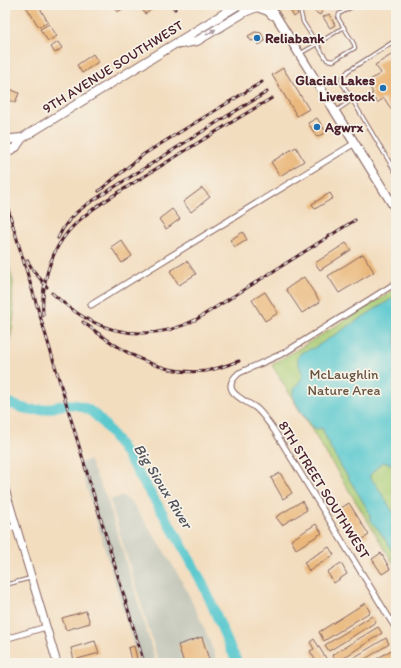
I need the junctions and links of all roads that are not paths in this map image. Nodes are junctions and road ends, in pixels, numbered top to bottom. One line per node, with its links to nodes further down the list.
1 (238, 5): 8 (main road, 9TH AVENUE SOUTHWEST)
2 (269, 5): 5 (main road)
3 (299, 5): 9 (lane)
4 (353, 5): 6 (lane)
5 (278, 21): 8 (main road, one-way to 5); 10 (main road)
6 (344, 27): 9 (lane); 9 (lane)
7 (396, 40): 11 (lane)
8 (175, 44): 13 (main road, 9TH AVENUE SOUTHWEST)
9 (317, 44): 10 (lane)
10 (299, 54): 12 (main road)
11 (352, 100): 12 (lane); 17 (lane)
12 (334, 111): 15 (main road)
13 (22, 138): 14 (main road, 9TH AVENUE SOUTHWEST); 16 (main road, 9TH AVENUE SOUTHWEST)
14 (5, 143)
15 (355, 143): 18 (main road); 20 (street)
16 (5, 153)
17 (396, 173)
18 (396, 210)
19 (396, 283): 27 (street, 8TH STREET SOUTHWEST)
20 (91, 305)
21 (5, 489): 22 (street)
22 (16, 526): 23 (street); 24 (street)
23 (5, 529)
24 (31, 578): 25 (lane); 26 (street)
25 (5, 585)
26 (46, 627): 28 (street); 29 (street)
27 (396, 629)
28 (5, 640)
29 (57, 663)

